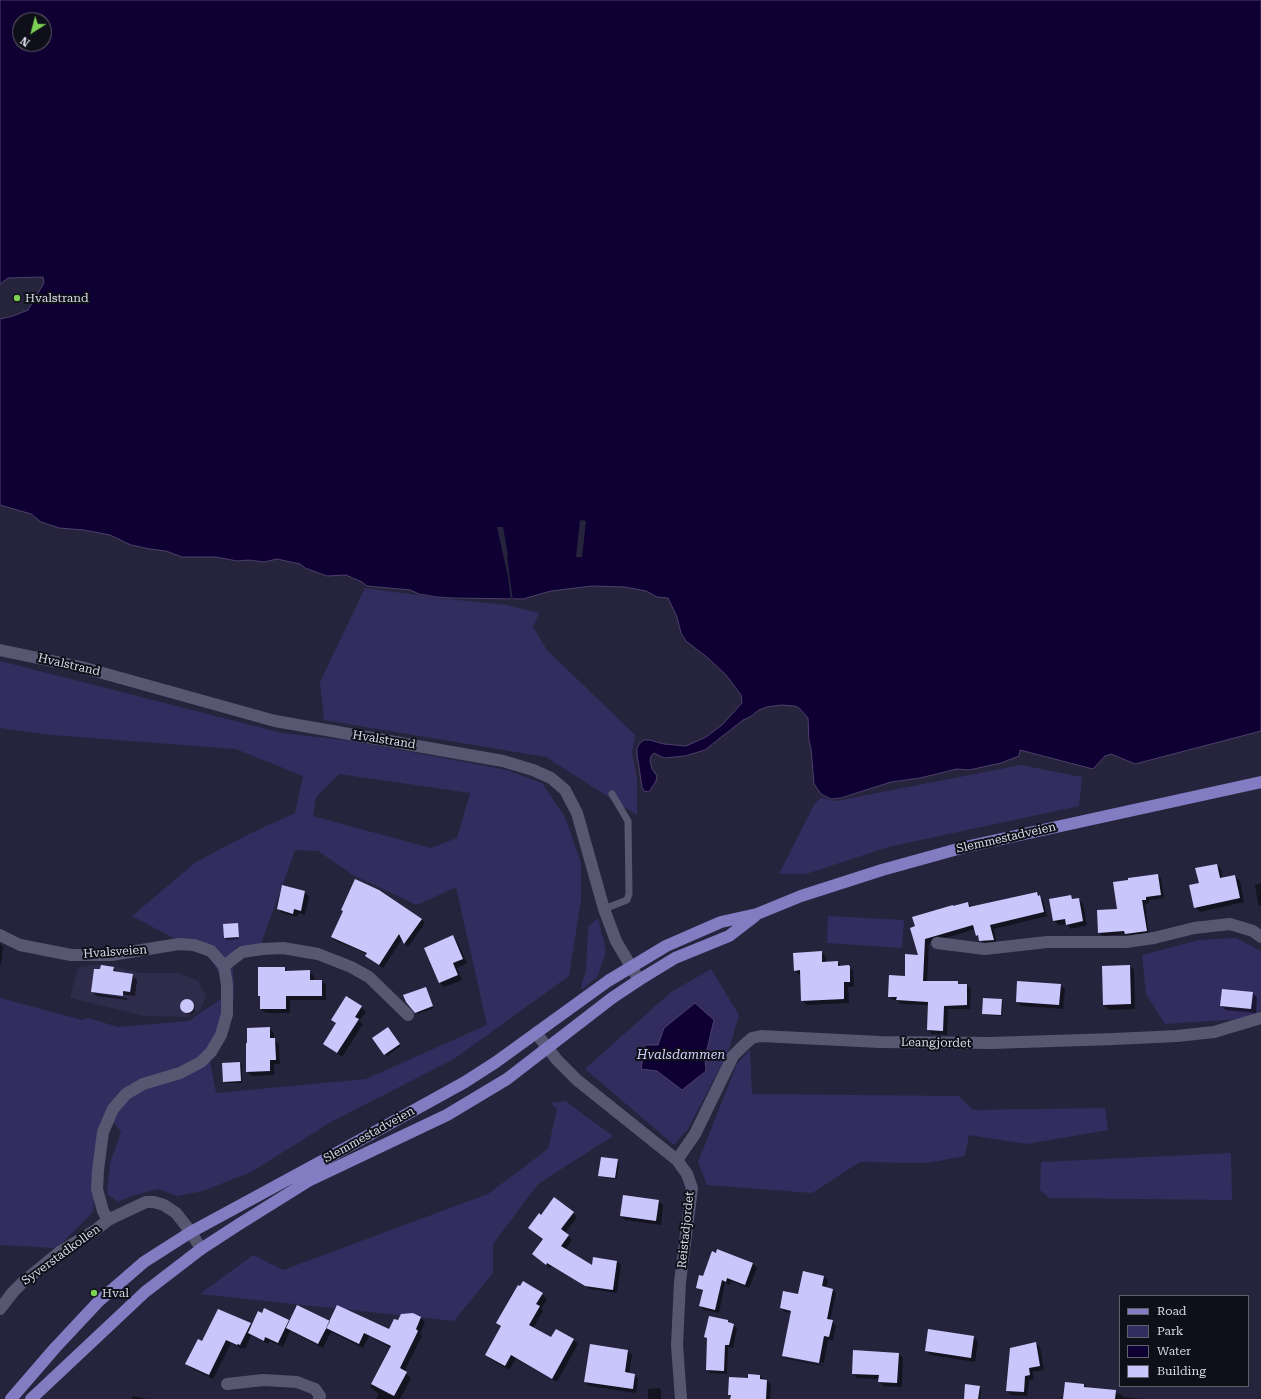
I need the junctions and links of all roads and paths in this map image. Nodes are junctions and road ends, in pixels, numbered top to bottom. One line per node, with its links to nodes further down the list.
1 (0, 650): 4 (street, Hvalstrand)
2 (1261, 782): 5 (main road, Slemmestadveien)
3 (612, 794): 4 (lane)
4 (604, 909): 10 (street, Hvalstrand)
5 (757, 914): 10 (main road, Slemmestadveien); 11 (main road, Slemmestadveien)
6 (0, 935): 9 (street, Hvalsveien)
7 (1261, 937): 8 (street)
8 (937, 943)
9 (224, 966): 12 (street); 17 (street)
10 (632, 966): 11 (street, Hvalstrand); 14 (main road, Slemmestadveien)
11 (639, 980): 15 (main road, Slemmestadveien)
12 (408, 1015)
13 (1261, 1018): 16 (street, Leangjordet)
14 (536, 1033): 15 (street, Reistadjordet); 18 (main road, Slemmestadveien)
15 (548, 1048): 16 (street, Reistadjordet); 19 (main road, Slemmestadveien)
16 (677, 1160): 25 (street, Reistadjordet)
17 (108, 1220): 18 (street); 20 (street, Syverstadkollen)
18 (191, 1232): 19 (street); 22 (main road, Slemmestadveien)
19 (201, 1249): 23 (main road, Slemmestadveien)
20 (0, 1309)
21 (227, 1384): 24 (street)
22 (11, 1399)
23 (31, 1399)
24 (319, 1399)
25 (681, 1399)

